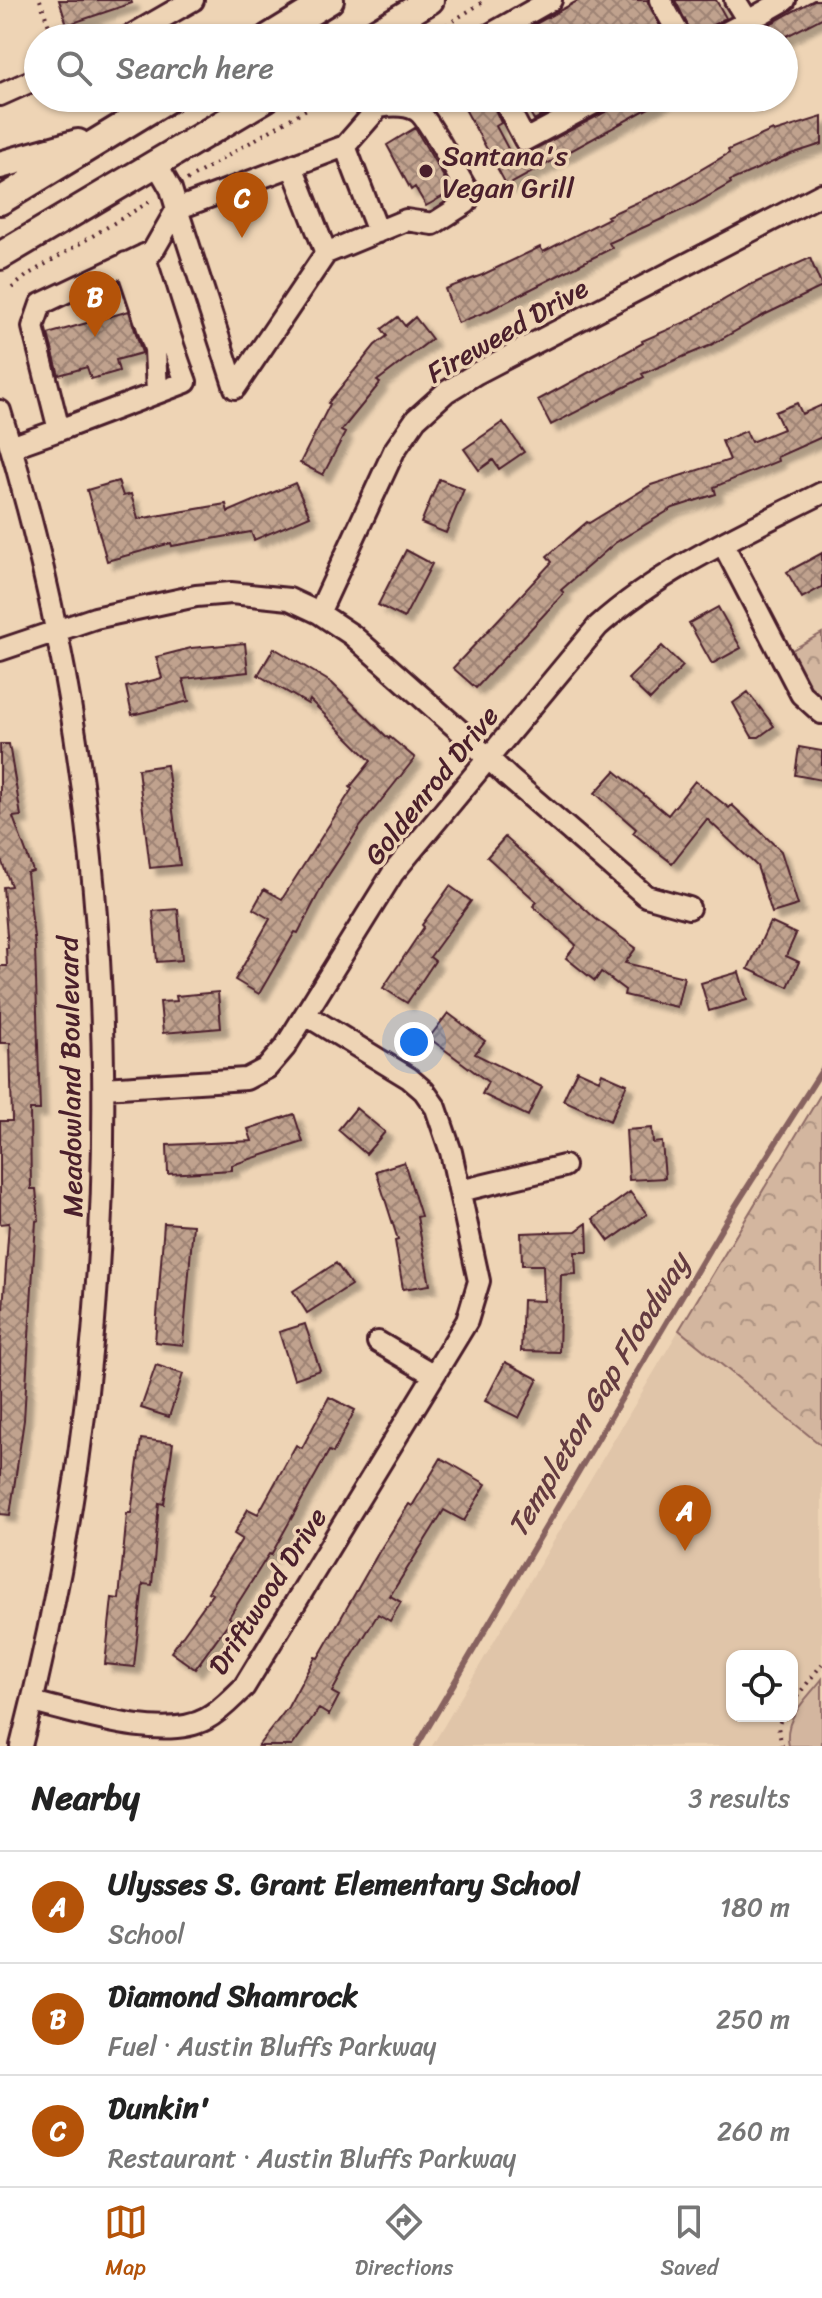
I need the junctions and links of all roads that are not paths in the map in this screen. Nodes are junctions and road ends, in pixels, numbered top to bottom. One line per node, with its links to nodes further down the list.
1 (193, 0): 9 (street)
2 (330, 0): 10 (main road)
3 (430, 0): 11 (main road)
4 (551, 0): 12 (street)
5 (660, 0): 13 (street)
6 (735, 0): 8 (street)
7 (785, 0): 8 (street)
8 (748, 21): 14 (street)
9 (151, 24)
10 (291, 24)
11 (390, 24)
12 (509, 24)
13 (673, 24)
14 (742, 24)
15 (24, 84): 16 (street)
16 (0, 95)
17 (146, 112): 23 (main road)
18 (242, 112): 25 (main road)
19 (370, 112): 24 (street)
20 (418, 112): 31 (street)
21 (510, 112): 22 (street)
22 (578, 112)
23 (115, 131): 26 (main road); 29 (main road)
24 (345, 146): 27 (street); 31 (street)
25 (156, 163): 30 (street); 33 (main road)
26 (0, 165)
27 (292, 166): 30 (street); 32 (street)
28 (822, 194): 41 (street, Fireweed Drive)
29 (0, 201)
30 (177, 209): 32 (street); 34 (street)
31 (378, 232): 32 (street)
32 (326, 253)
33 (0, 256)
34 (135, 259): 35 (street); 35 (street); 37 (street)
35 (157, 393): 37 (street)
36 (0, 411): 38 (street, Meadowland Boulevard)
37 (59, 430): 38 (street)
38 (11, 447): 42 (street, Meadowland Boulevard)
39 (822, 493): 40 (street, Goldenrod Drive)
40 (723, 544): 44 (street); 45 (street, Goldenrod Drive)
41 (319, 613): 42 (street); 45 (street)
42 (55, 630): 43 (street); 48 (street, Meadowland Boulevard)
43 (0, 650)
44 (822, 713)
45 (489, 758): 46 (street); 47 (street, Goldenrod Drive)
46 (689, 908)
47 (306, 1015): 48 (street, Goldenrod Drive); 50 (street, Driftwood Drive)
48 (104, 1088): 53 (street, Meadowland Boulevard)
49 (564, 1166): 50 (street)
50 (460, 1191): 52 (street, Driftwood Drive)
51 (378, 1342): 52 (street)
52 (434, 1375): 53 (street, Driftwood Drive)
53 (32, 1702): 54 (street, Meadowland Boulevard)
54 (21, 1746)

